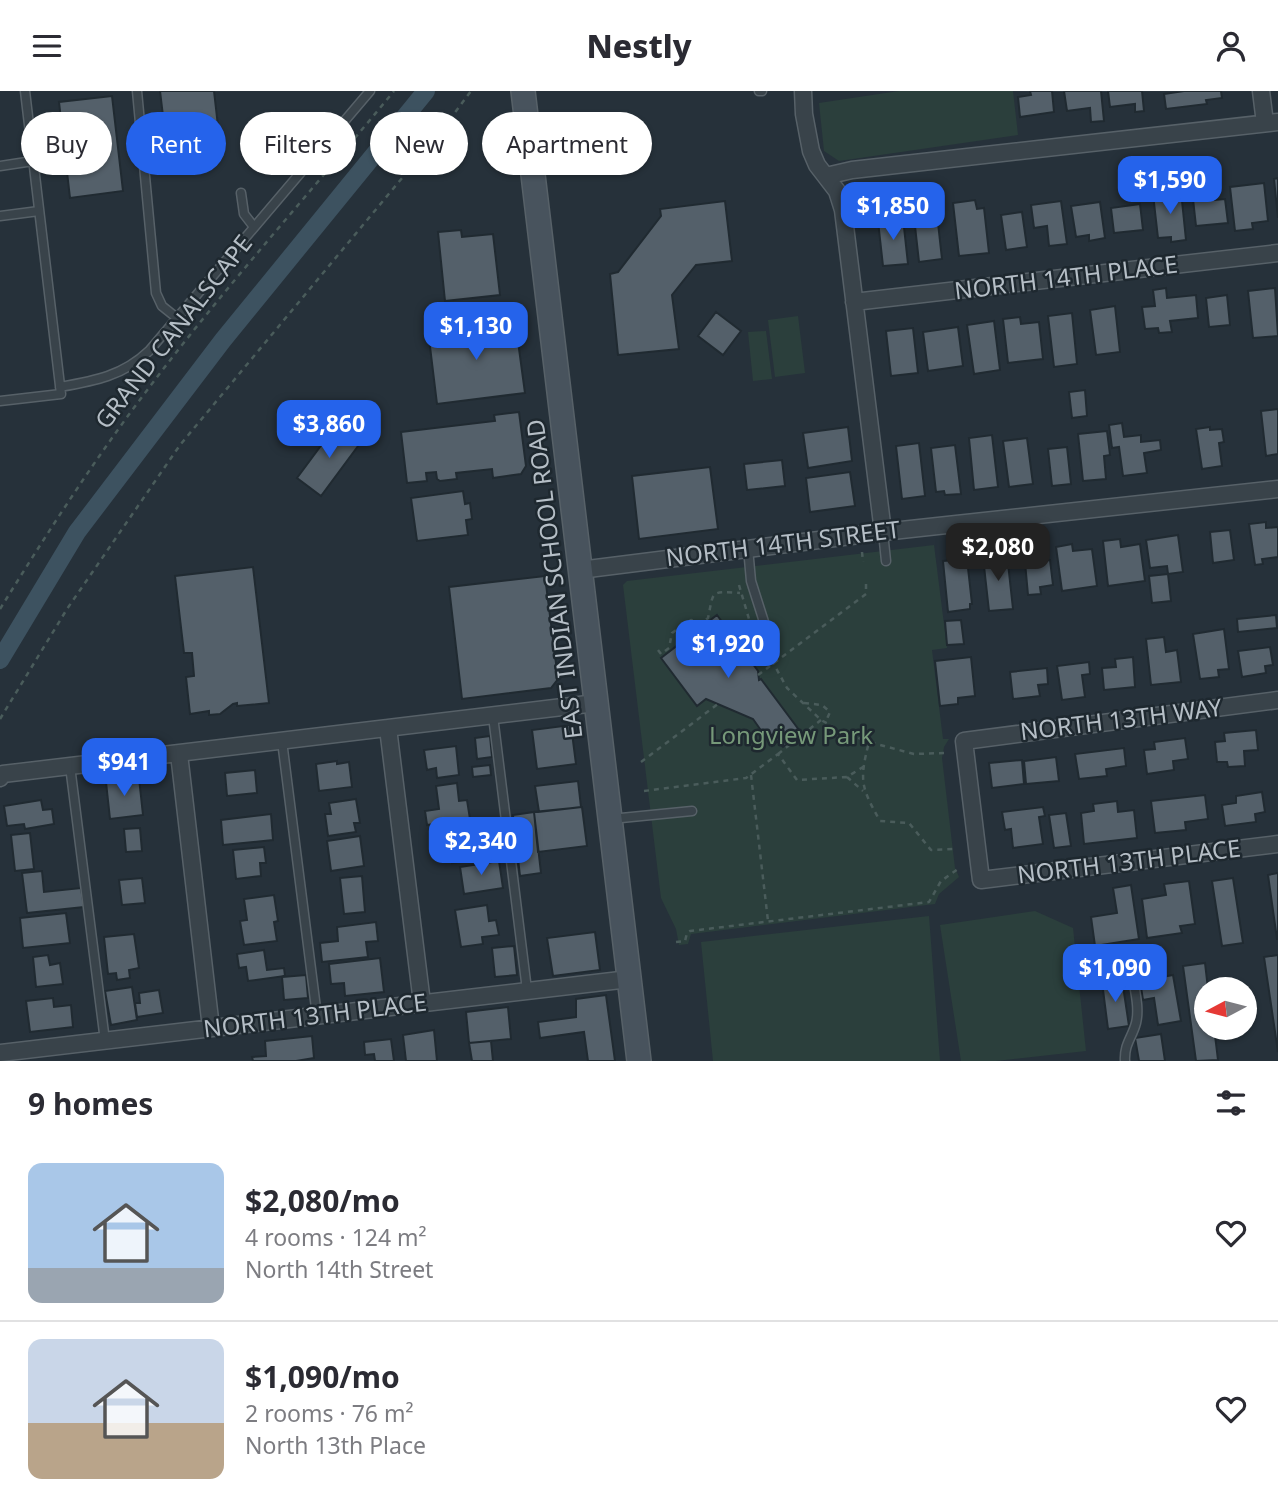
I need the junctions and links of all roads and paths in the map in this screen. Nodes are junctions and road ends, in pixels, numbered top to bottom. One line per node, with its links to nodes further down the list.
1 (25, 91): 9 (lane)
2 (137, 91): 21 (lane)
3 (370, 91): 18 (lane)
4 (394, 91): 34 (path, GRAND CANALSCAPE)
5 (471, 91): 44 (path)
6 (523, 91): 30 (main road, EAST INDIAN SCHOOL ROAD)
7 (803, 91): 14 (street)
8 (1261, 91): 10 (street)
9 (27, 112)
10 (1272, 123): 14 (street)
11 (21, 163): 12 (lane)
12 (0, 166)
13 (35, 175): 16 (lane)
14 (826, 176): 20 (street)
15 (241, 193): 18 (lane)
16 (39, 211): 17 (lane); 22 (lane)
17 (0, 216)
18 (254, 227): 21 (lane)
19 (1278, 253): 20 (street, NORTH 14TH PLACE)
20 (854, 302): 25 (street)
21 (177, 318): 22 (lane)
22 (60, 387): 23 (lane)
23 (0, 401)
24 (1278, 489): 25 (street, NORTH 14TH STREET)
25 (883, 532): 26 (street, NORTH 14TH STREET); 28 (lane)
26 (748, 548): 30 (street, NORTH 14TH STREET); 35 (lane)
27 (862, 552): 29 (path)
28 (886, 561)
29 (863, 562)
30 (580, 570): 40 (main road, EAST INDIAN SCHOOL ROAD)
31 (738, 576): 33 (path)
32 (866, 580): 37 (path)
33 (740, 593): 36 (path); 37 (path)
34 (0, 609)
35 (765, 625)
36 (658, 650)
37 (773, 663): 38 (path); 41 (path)
38 (758, 675)
39 (1278, 700): 65 (street, NORTH 13TH WAY)
40 (596, 703): 43 (street); 61 (main road, EAST INDIAN SCHOOL ROAD)
41 (804, 703): 45 (path); 45 (path)
42 (719, 704): 52 (path)
43 (493, 716): 46 (street); 70 (lane)
44 (0, 719)
45 (823, 721): 48 (path); 50 (path)
46 (388, 728): 47 (street); 71 (street)
47 (282, 741): 49 (street); 72 (lane)
48 (869, 742): 51 (path); 54 (path)
49 (178, 754): 53 (street); 73 (street)
50 (778, 754): 55 (path); 57 (path)
51 (944, 754)
52 (641, 762)
53 (70, 766): 56 (street); 74 (lane)
54 (863, 767): 57 (path); 59 (path)
55 (751, 775): 58 (path); 66 (path)
56 (2, 776)
57 (847, 777): 59 (path)
58 (644, 791)
59 (864, 793): 63 (path)
60 (692, 811): 61 (lane)
61 (610, 819): 69 (main road, EAST INDIAN SCHOOL ROAD)
62 (1278, 844): 65 (street, NORTH 13TH PLACE)
63 (955, 849)
64 (958, 869): 66 (path)
65 (981, 880)
66 (768, 921): 67 (path)
67 (676, 943)
68 (1132, 972): 78 (lane)
69 (629, 979): 70 (street, NORTH 13TH PLACE); 77 (main road, EAST INDIAN SCHOOL ROAD)
70 (527, 990): 71 (street, NORTH 13TH PLACE)
71 (422, 1003): 72 (street, NORTH 13TH PLACE)
72 (317, 1016): 73 (street, NORTH 13TH PLACE)
73 (211, 1028): 74 (street, NORTH 13TH PLACE)
74 (106, 1041): 76 (street, NORTH 13TH PLACE)
75 (0, 1047): 76 (street)
76 (0, 1053)
77 (639, 1061)
78 (1125, 1061)

